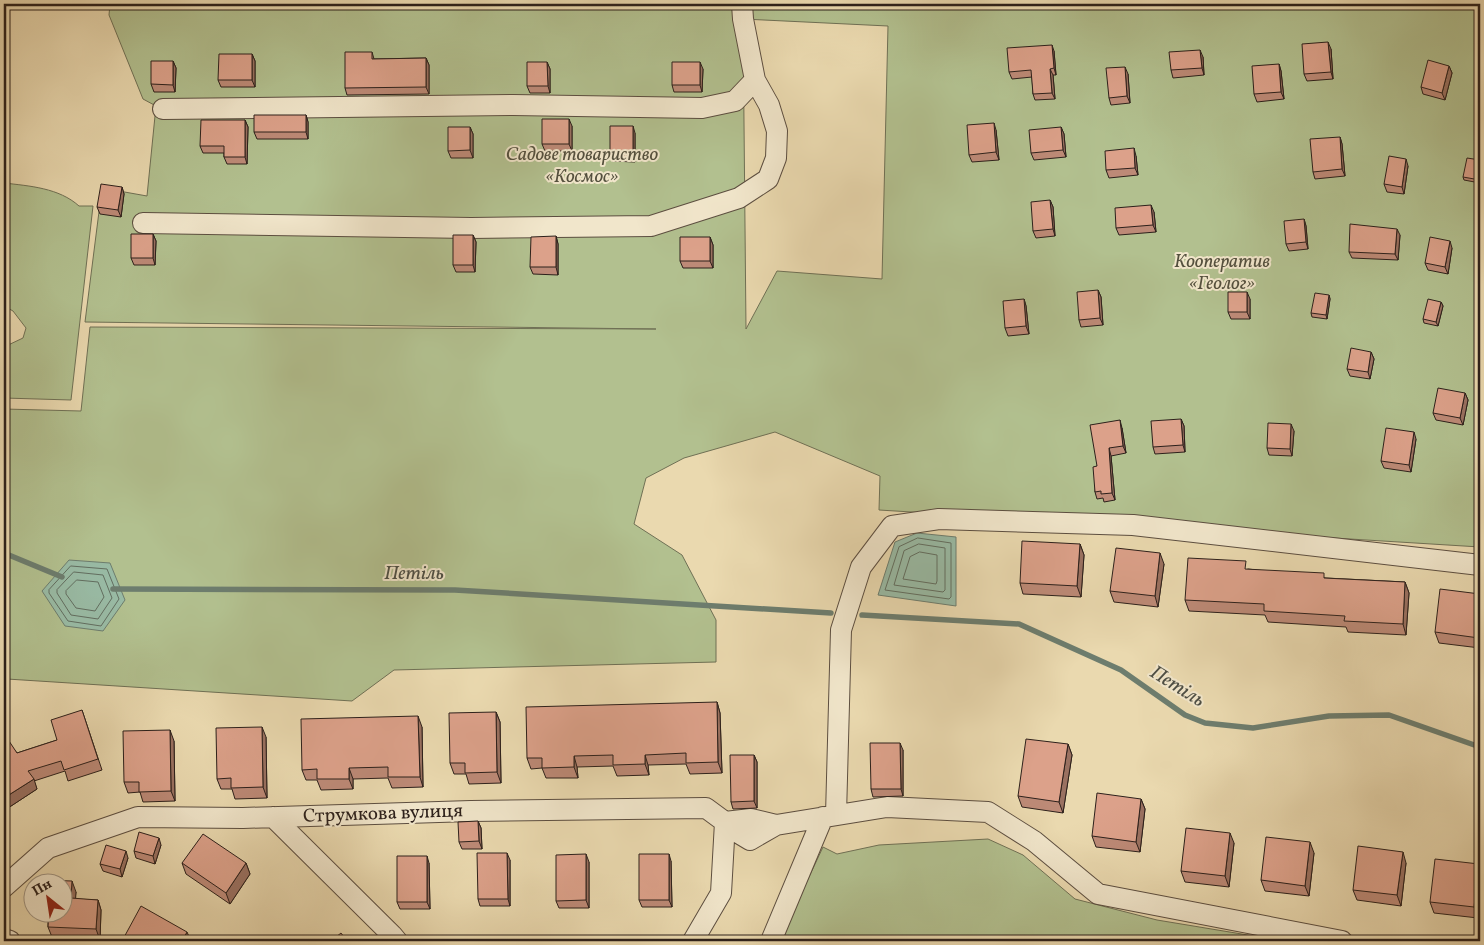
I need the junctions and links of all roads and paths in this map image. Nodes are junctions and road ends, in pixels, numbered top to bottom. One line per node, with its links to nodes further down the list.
1 (742, 4): 2 (street)
2 (755, 80): 3 (street); 4 (street)
3 (163, 109)
4 (143, 223)
5 (1480, 565): 6 (street)
6 (830, 816): 8 (street); 14 (street); 15 (street)
7 (273, 817): 8 (street, Струмкова вулиця); 9 (street, Струмкова вулиця); 12 (street)
8 (725, 824): 13 (street)
9 (4, 887)
10 (4, 939): 11 (street)
11 (10, 941)
12 (397, 941)
13 (693, 941)
14 (771, 941)
15 (1342, 941)

